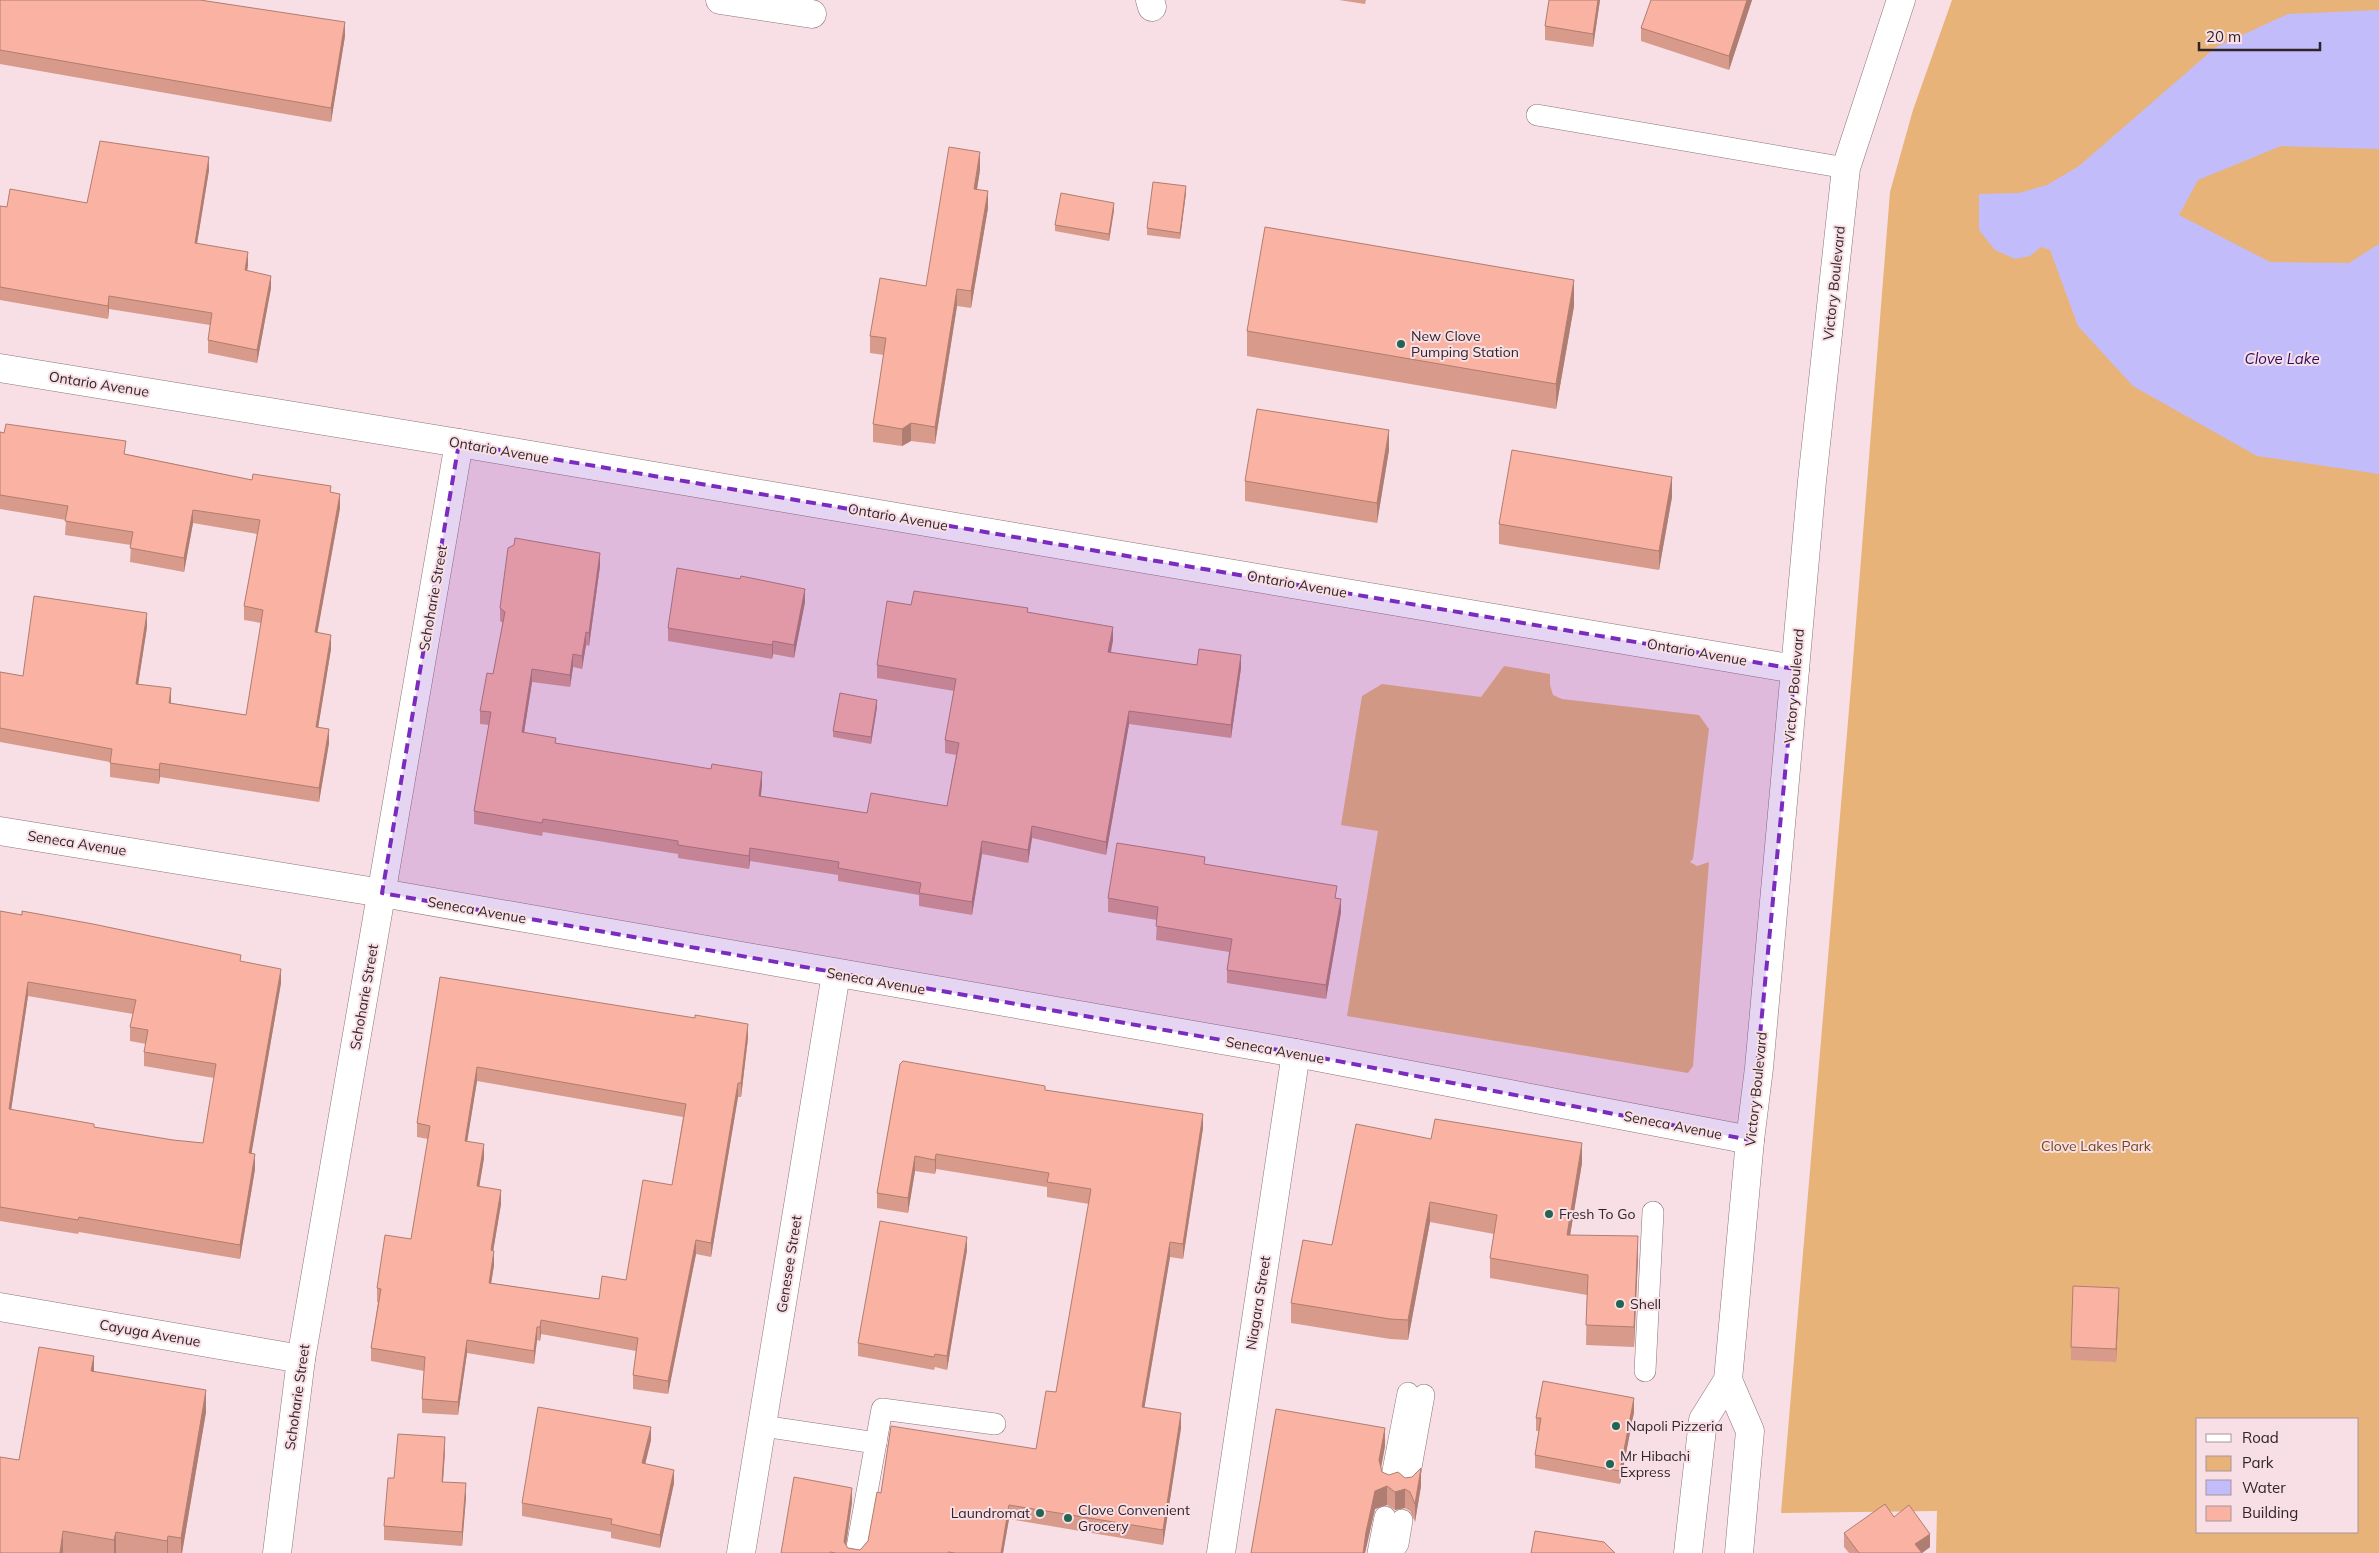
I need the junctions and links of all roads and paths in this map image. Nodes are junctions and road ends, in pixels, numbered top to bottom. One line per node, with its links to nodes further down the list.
1 (720, 0): 3 (street)
2 (1901, 0): 5 (street, Victory Boulevard)
3 (812, 14)
4 (1537, 115): 5 (lane)
5 (1846, 168): 8 (street, Victory Boulevard)
6 (0, 368): 7 (street, Ontario Avenue)
7 (459, 443): 8 (street, Ontario Avenue); 10 (street, Schoharie Street)
8 (1795, 669): 13 (street, Victory Boulevard)
9 (0, 831): 10 (street, Seneca Avenue)
10 (382, 893): 11 (street, Seneca Avenue); 16 (street, Schoharie Street)
11 (836, 974): 12 (street, Seneca Avenue); 21 (street, Genesee Street)
12 (1296, 1053): 13 (street, Seneca Avenue); 27 (street, Niagara Street)
13 (1750, 1140): 18 (street, Victory Boulevard)
14 (1653, 1212): 17 (lane)
15 (0, 1307): 16 (street, Cayuga Avenue)
16 (301, 1359): 24 (street, Schoharie Street)
17 (1646, 1371)
18 (1728, 1380): 30 (street, Victory Boulevard); 31 (street, Victory Boulevard)
19 (1416, 1394): 23 (lane)
20 (995, 1424): 22 (lane)
21 (762, 1426): 22 (lane); 25 (street, Genesee Street)
22 (876, 1443): 26 (lane)
23 (1400, 1483)
24 (277, 1553)
25 (741, 1553)
26 (856, 1553)
27 (1221, 1553)
28 (1378, 1553): 29 (lane)
29 (1391, 1553)
30 (1688, 1553)
31 (1739, 1553)

